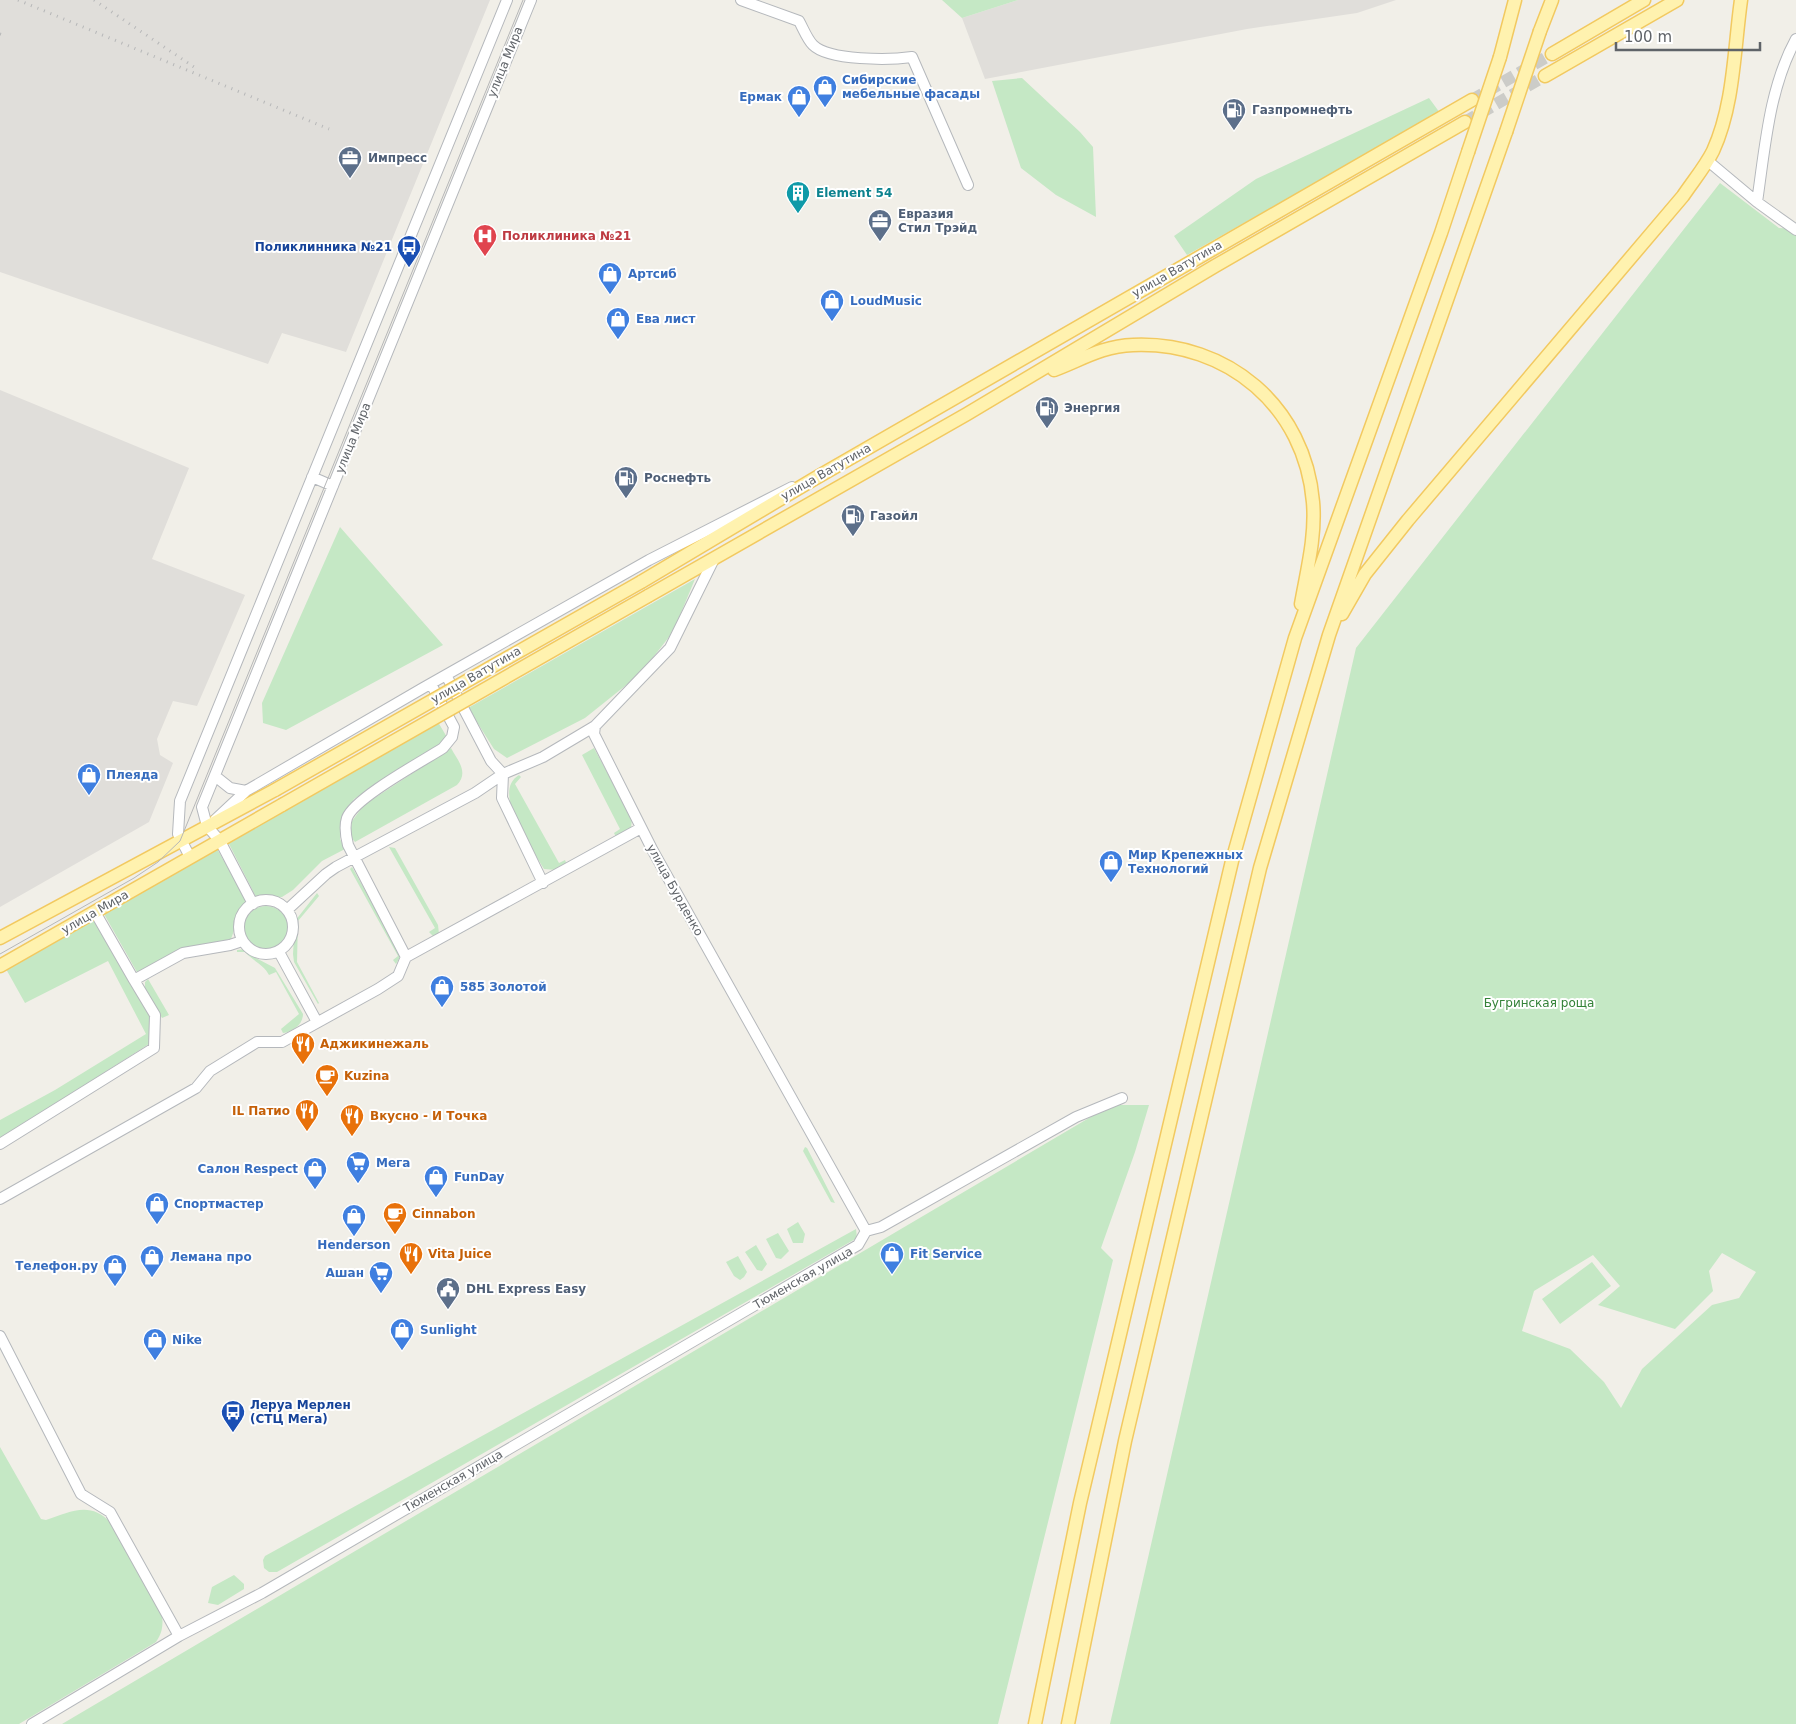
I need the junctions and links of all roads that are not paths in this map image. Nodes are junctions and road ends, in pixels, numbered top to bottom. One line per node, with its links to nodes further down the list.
1 (506, 0): 19 (street, улица Мира)
2 (531, 0): 21 (street, улица Мира)
3 (741, 0): 15 (street)
4 (1515, 0): 24 (main road, bridge)
5 (1552, 0): 23 (main road, bridge)
6 (1644, 0): 10 (main road)
7 (1677, 0): 11 (main road)
8 (1741, 0): 14 (main road)
9 (1796, 39): 16 (street)
10 (1552, 54)
11 (1545, 76)
12 (1472, 100): 20 (main road, улица Ватутина)
13 (1465, 122): 18 (main road, улица Ватутина)
14 (1708, 160): 16 (street); 23 (main road)
15 (968, 186)
16 (1757, 202): 17 (street)
17 (1796, 230)
18 (1014, 385): 22 (main road, улица Ватутина); 24 (main road)
19 (312, 477): 21 (street); 33 (street, улица Мира)
20 (814, 479): 25 (street); 31 (main road, улица Ватутина, bridge)
21 (333, 486): 29 (street, улица Мира)
22 (714, 559): 27 (street); 34 (main road, улица Ватутина, bridge)
23 (1329, 636): 56 (main road)
24 (1295, 638): 55 (main road)
25 (446, 675): 26 (street); 28 (street)
26 (431, 684): 30 (street); 36 (street)
27 (594, 726): 28 (street); 32 (street, улица Бурденко)
28 (503, 774): 36 (street); 37 (street)
29 (215, 776): 30 (street); 31 (street, улица Мира)
30 (246, 791): 31 (street)
31 (210, 824): 33 (main road, улица Ватутина); 34 (street)
32 (641, 828): 37 (street); 51 (street, улица Бурденко)
33 (180, 841): 35 (street, улица Мира); 41 (main road, улица Мира)
34 (220, 841): 35 (main road, улица Мира); 38 (street)
35 (190, 857): 40 (main road, улица Мира)
36 (354, 857): 39 (street); 44 (street)
37 (543, 884): 44 (street)
38 (253, 904): 39 (street); 42 (street)
39 (287, 910): 43 (street)
40 (95, 912): 45 (main road, улица Мира); 46 (street)
41 (0, 938)
42 (242, 941): 43 (street); 46 (street)
43 (279, 952): 47 (street)
44 (406, 958): 47 (street)
45 (0, 966)
46 (134, 980): 49 (street)
47 (317, 1022): 50 (street)
48 (1122, 1098): 51 (street)
49 (0, 1144)
50 (1, 1200)
51 (866, 1231): 53 (street, Тюменская улица)
52 (0, 1336): 53 (street)
53 (179, 1636): 54 (street, Тюменская улица)
54 (32, 1724)
55 (1035, 1724)
56 (1068, 1724)

